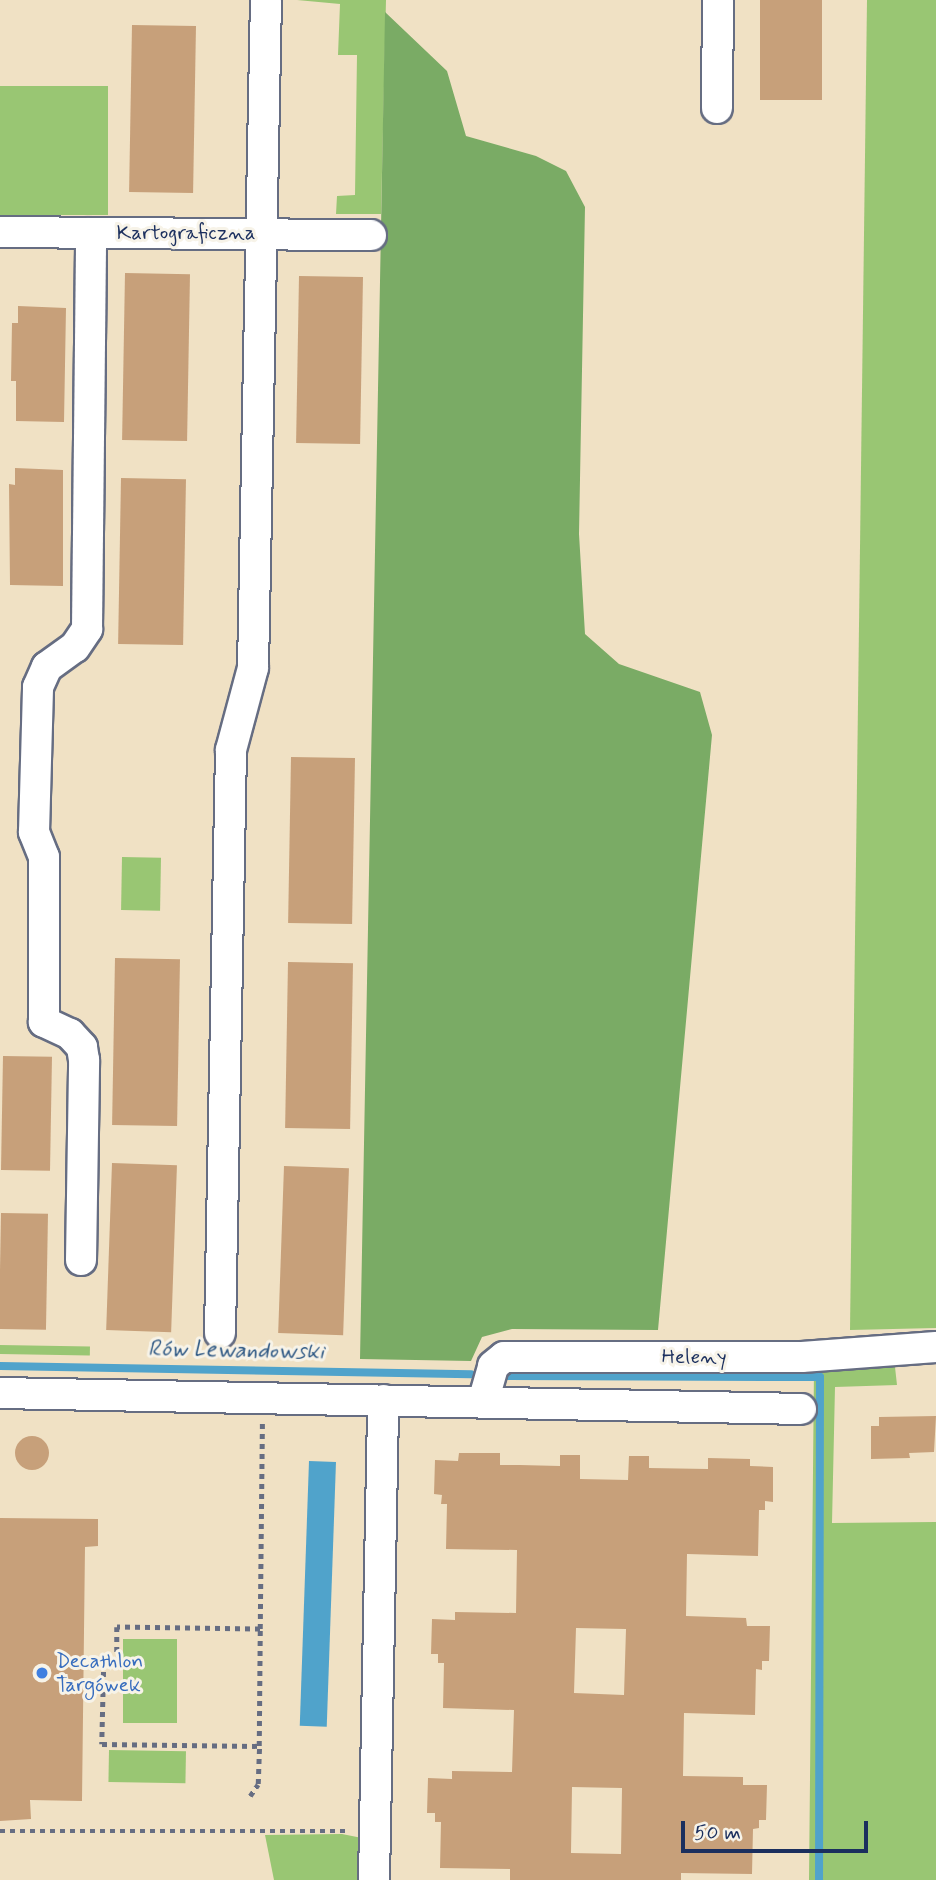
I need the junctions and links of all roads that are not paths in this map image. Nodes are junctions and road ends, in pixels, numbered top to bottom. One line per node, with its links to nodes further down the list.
1 (266, 0): 4 (street)
2 (718, 0): 3 (street)
3 (717, 108)
4 (261, 223): 6 (street, Kartograficzna); 7 (street, Kartograficzna); 9 (street)
5 (0, 232): 6 (street, Kartograficzna)
6 (90, 233): 8 (street)
7 (371, 235)
8 (81, 1260)
9 (220, 1333)
10 (936, 1348): 13 (street, Heleny)
11 (0, 1393): 12 (street)
12 (383, 1400): 13 (street); 15 (street)
13 (483, 1402): 14 (street)
14 (801, 1409)
15 (374, 1880)

